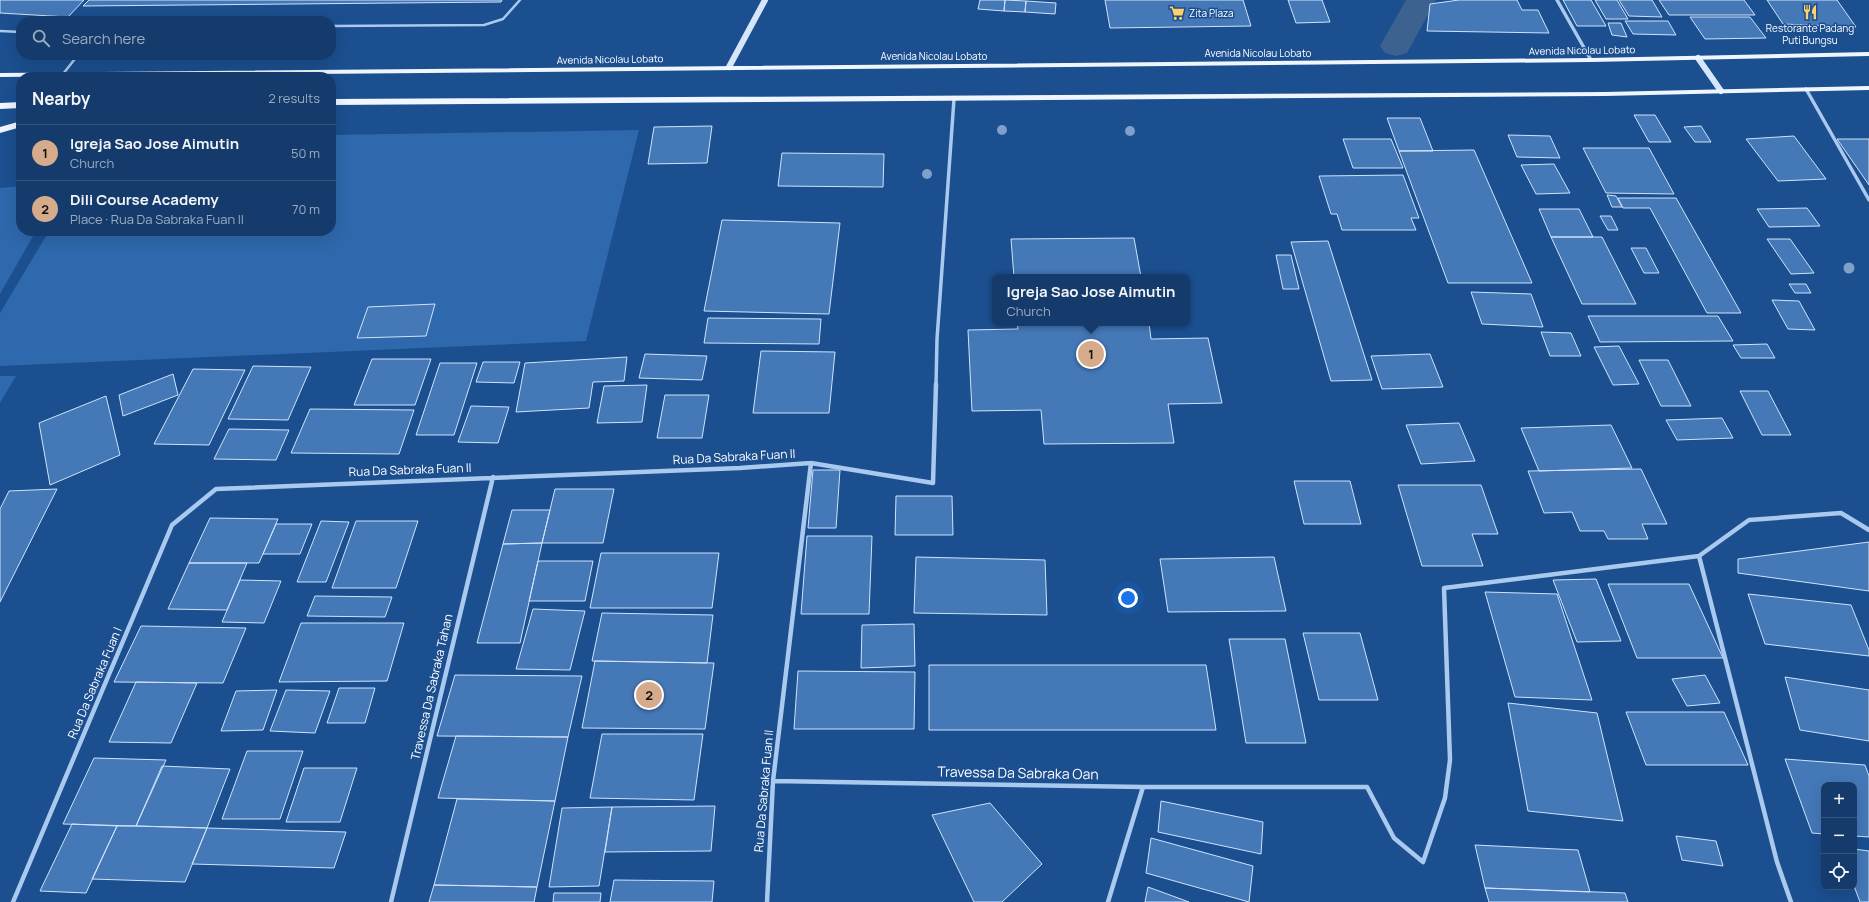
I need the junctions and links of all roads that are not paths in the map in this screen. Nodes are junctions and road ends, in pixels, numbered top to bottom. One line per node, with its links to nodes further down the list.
1 (520, 0): 4 (lane)
2 (765, 0): 11 (main road)
3 (1557, 0): 10 (street)
4 (336, 26)
5 (0, 31): 6 (lane)
6 (16, 32)
7 (1869, 54): 8 (main road, Avenida Nicolau Lobato)
8 (1698, 58): 10 (main road, Avenida Nicolau Lobato); 18 (main road)
9 (74, 60): 12 (lane)
10 (1591, 60): 11 (main road, Avenida Nicolau Lobato)
11 (730, 67): 13 (main road, Avenida Nicolau Lobato)
12 (65, 72)
13 (254, 72)
14 (0, 75): 15 (main road, Avenida Nicolau Lobato)
15 (16, 75)
16 (1869, 88): 17 (main road)
17 (1806, 89): 18 (main road); 25 (street)
18 (1721, 91): 19 (main road)
19 (954, 99): 20 (main road); 26 (street)
20 (336, 102)
21 (16, 105): 22 (main road)
22 (0, 106)
23 (16, 125): 24 (main road)
24 (0, 130)
25 (1869, 200)
26 (811, 463): 27 (street, Rua Da Sabraka Fuan II); 31 (street, Rua Da Sabraka Fuan II)
27 (493, 477): 28 (street, Rua Da Sabraka Fuan II); 34 (street, Travessa Da Sabraka Tahan)
28 (216, 489): 33 (street, Rua Da Sabraka Fuan I)
29 (1869, 530): 30 (street)
30 (1699, 556): 32 (street, Travessa Da Sabraka Oan); 37 (street)
31 (773, 781): 32 (street, Travessa Da Sabraka Oan); 35 (street, Rua Da Sabraka Fuan II)
32 (1143, 787): 36 (street)
33 (14, 902)
34 (391, 902)
35 (766, 902)
36 (1108, 902)
37 (1791, 902)

